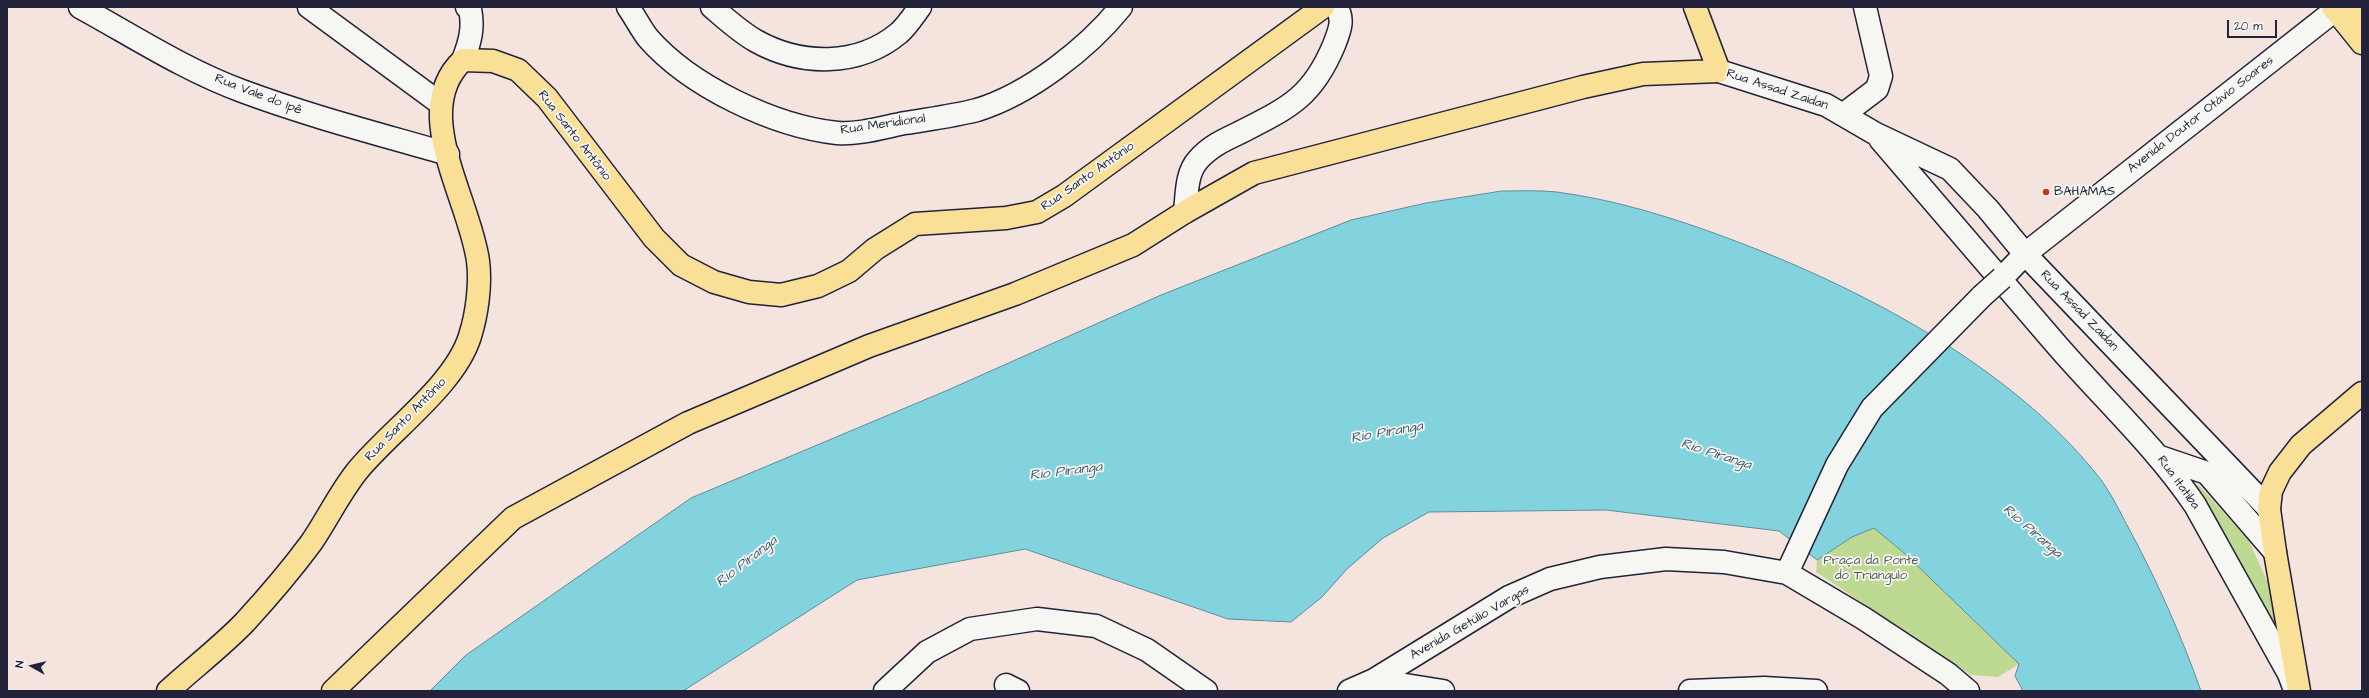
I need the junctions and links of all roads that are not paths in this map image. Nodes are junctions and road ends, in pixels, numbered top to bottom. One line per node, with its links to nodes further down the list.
1 (80, 7): 20 (street, Rua Vale do Ipê)
2 (309, 7): 17 (street)
3 (467, 7): 15 (street)
4 (628, 7): 7 (street, Rua Meridional)
5 (712, 7): 6 (street)
6 (920, 7)
7 (1121, 7)
8 (1323, 7): 15 (main road, Rua Santo Antônio)
9 (1336, 7): 21 (street)
10 (1695, 7): 16 (main road)
11 (1865, 7): 18 (street)
12 (2341, 8): 13 (main road); 14 (main road); 22 (street, Avenida Doutor Otávio Soares)
13 (2362, 14)
14 (2362, 43)
15 (463, 60): 17 (main road, Rua Santo Antônio)
16 (1719, 72): 18 (street, Rua Assad Zaidan); 21 (main road)
17 (441, 104): 20 (main road, Rua Santo Antônio)
18 (1844, 114): 19 (street, Rua Assad Zaidan)
19 (1876, 134): 22 (street, Rua Assad Zaidan); 23 (street, Rua Assad Zaidan)
20 (448, 154): 30 (main road, Rua Santo Antônio)
21 (1185, 212): 31 (main road)
22 (2025, 254): 26 (street, Rua Assad Zaidan); 28 (street, Avenida Doutor Otávio Soares, bridge)
23 (2021, 302): 25 (street, Rua Itatiba)
24 (2362, 393): 26 (main road)
25 (2160, 458): 27 (street); 39 (street, Rua Itatiba)
26 (2269, 509): 27 (main road)
27 (2275, 552): 40 (main road)
28 (1789, 568): 29 (street, Avenida Getúlio Vargas); 38 (street)
29 (1374, 680): 34 (street, Avenida Getúlio Vargas); 35 (street)
30 (168, 691)
31 (333, 691)
32 (885, 691): 33 (street)
33 (1206, 691)
34 (1349, 691)
35 (1442, 691)
36 (1690, 691): 37 (street)
37 (1816, 691)
38 (1968, 691)
39 (2295, 691)
40 (2299, 691)

